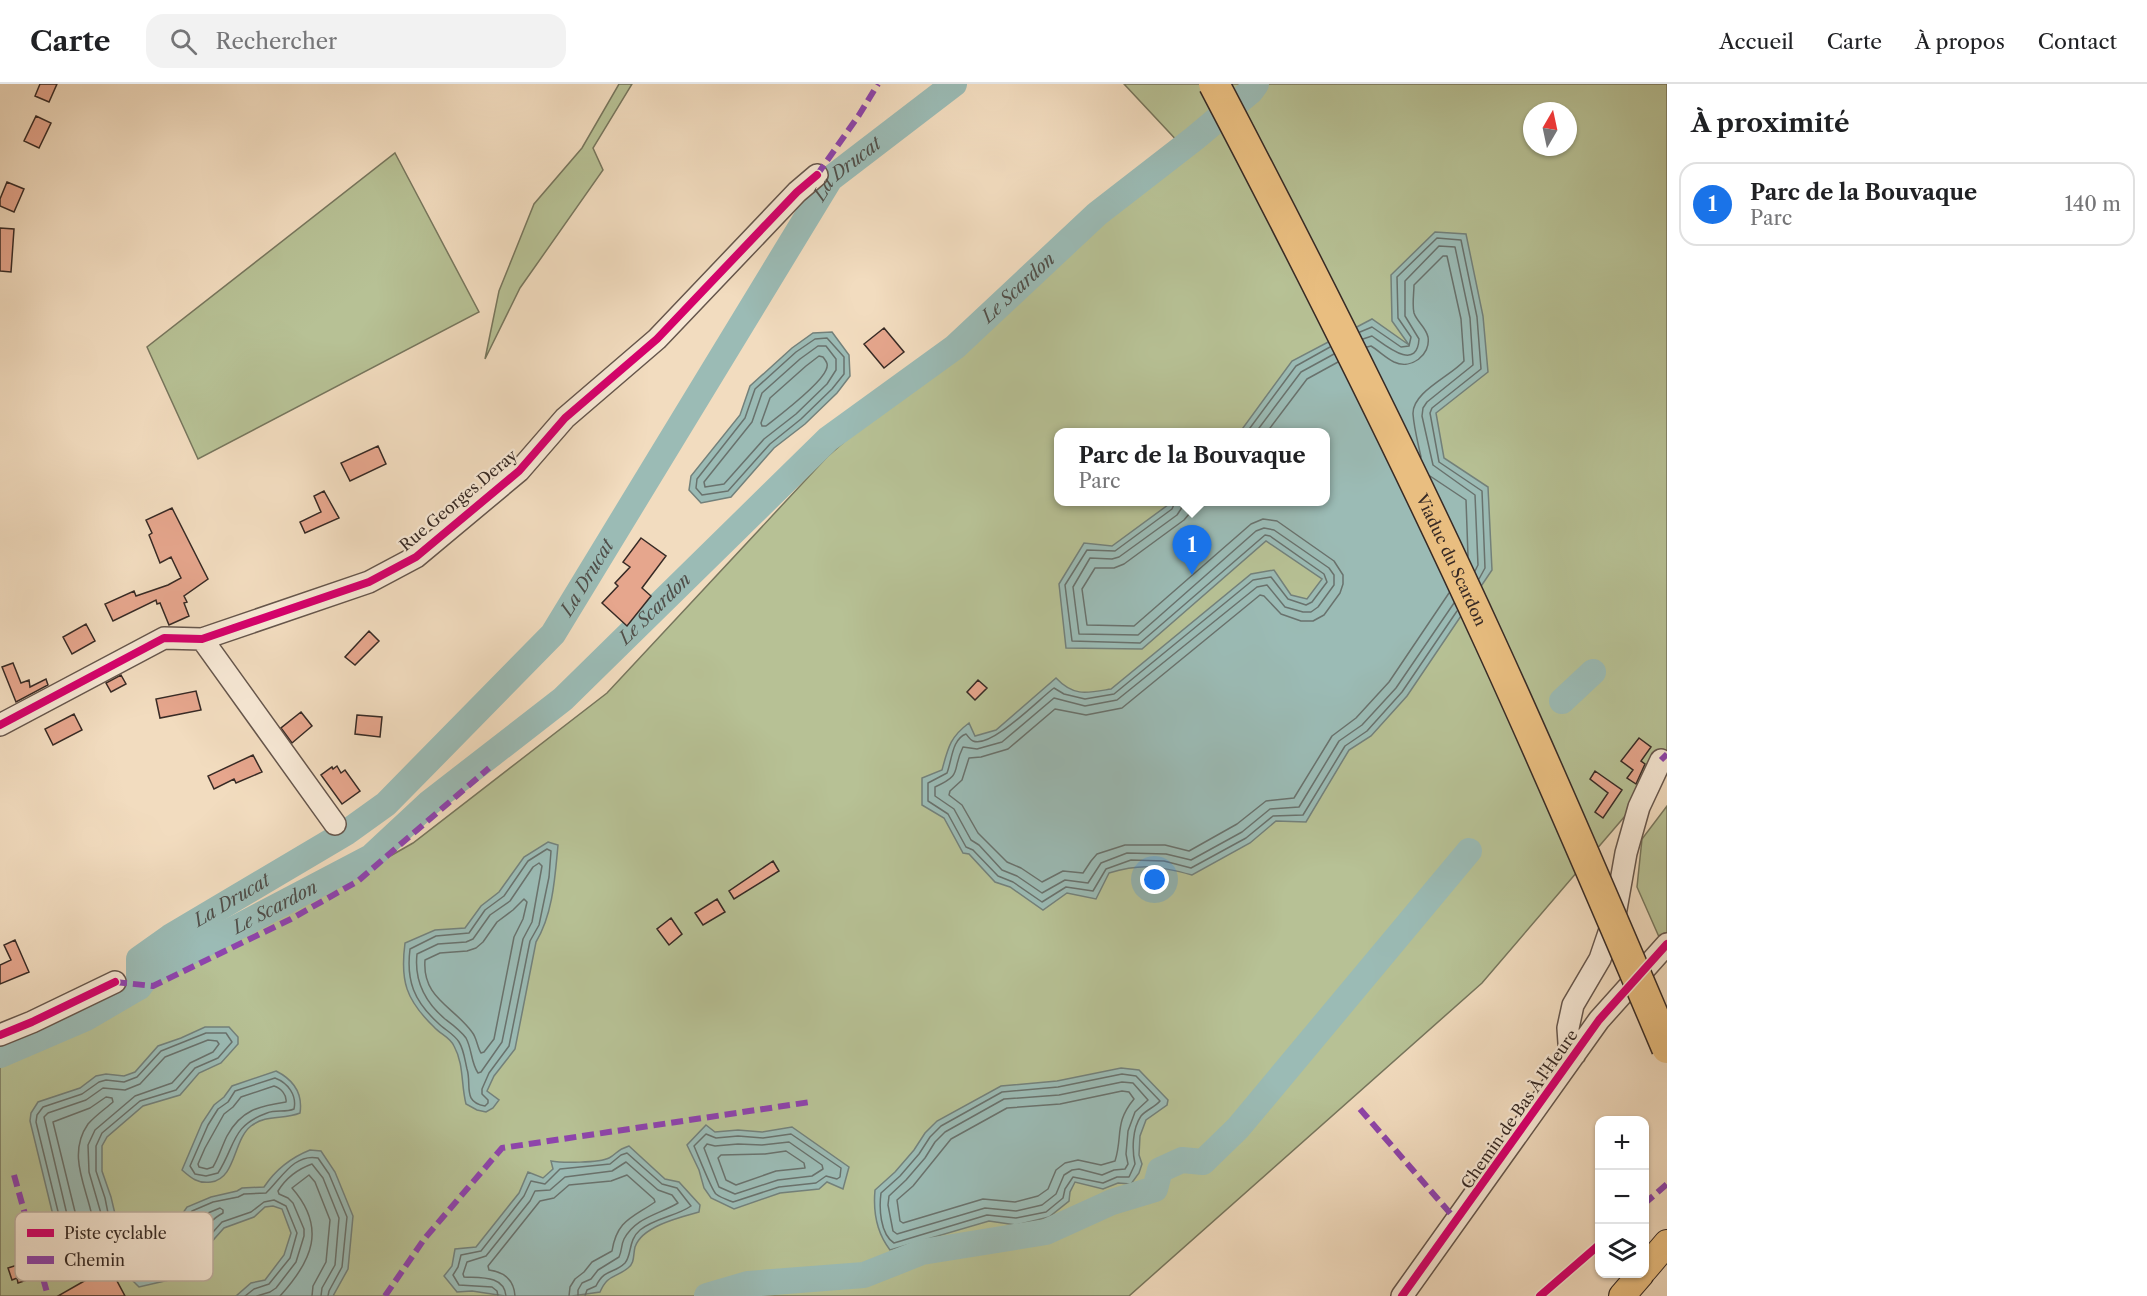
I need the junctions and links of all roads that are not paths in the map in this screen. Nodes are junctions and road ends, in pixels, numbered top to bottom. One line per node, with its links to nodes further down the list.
1 (1214, 84): 12 (highway, Viaduc du Scardon, bridge)
2 (1234, 84): 10 (highway, Viaduc du Scardon)
3 (816, 175): 4 (street, Rue Georges Deray)
4 (202, 639): 5 (street, Rue Georges Deray); 7 (street)
5 (0, 725)
6 (1661, 760): 13 (street)
7 (335, 824)
8 (1667, 944): 13 (street, Chemin de Bas À l'Heure)
9 (115, 982): 11 (street)
10 (1667, 1001)
11 (0, 1035)
12 (1667, 1048)
13 (1575, 1054): 17 (street, Chemin de Bas À l'Heure)
14 (1667, 1244): 15 (main road)
15 (1649, 1264)
16 (1638, 1278): 18 (main road)
17 (1402, 1296)
18 (1622, 1296)

